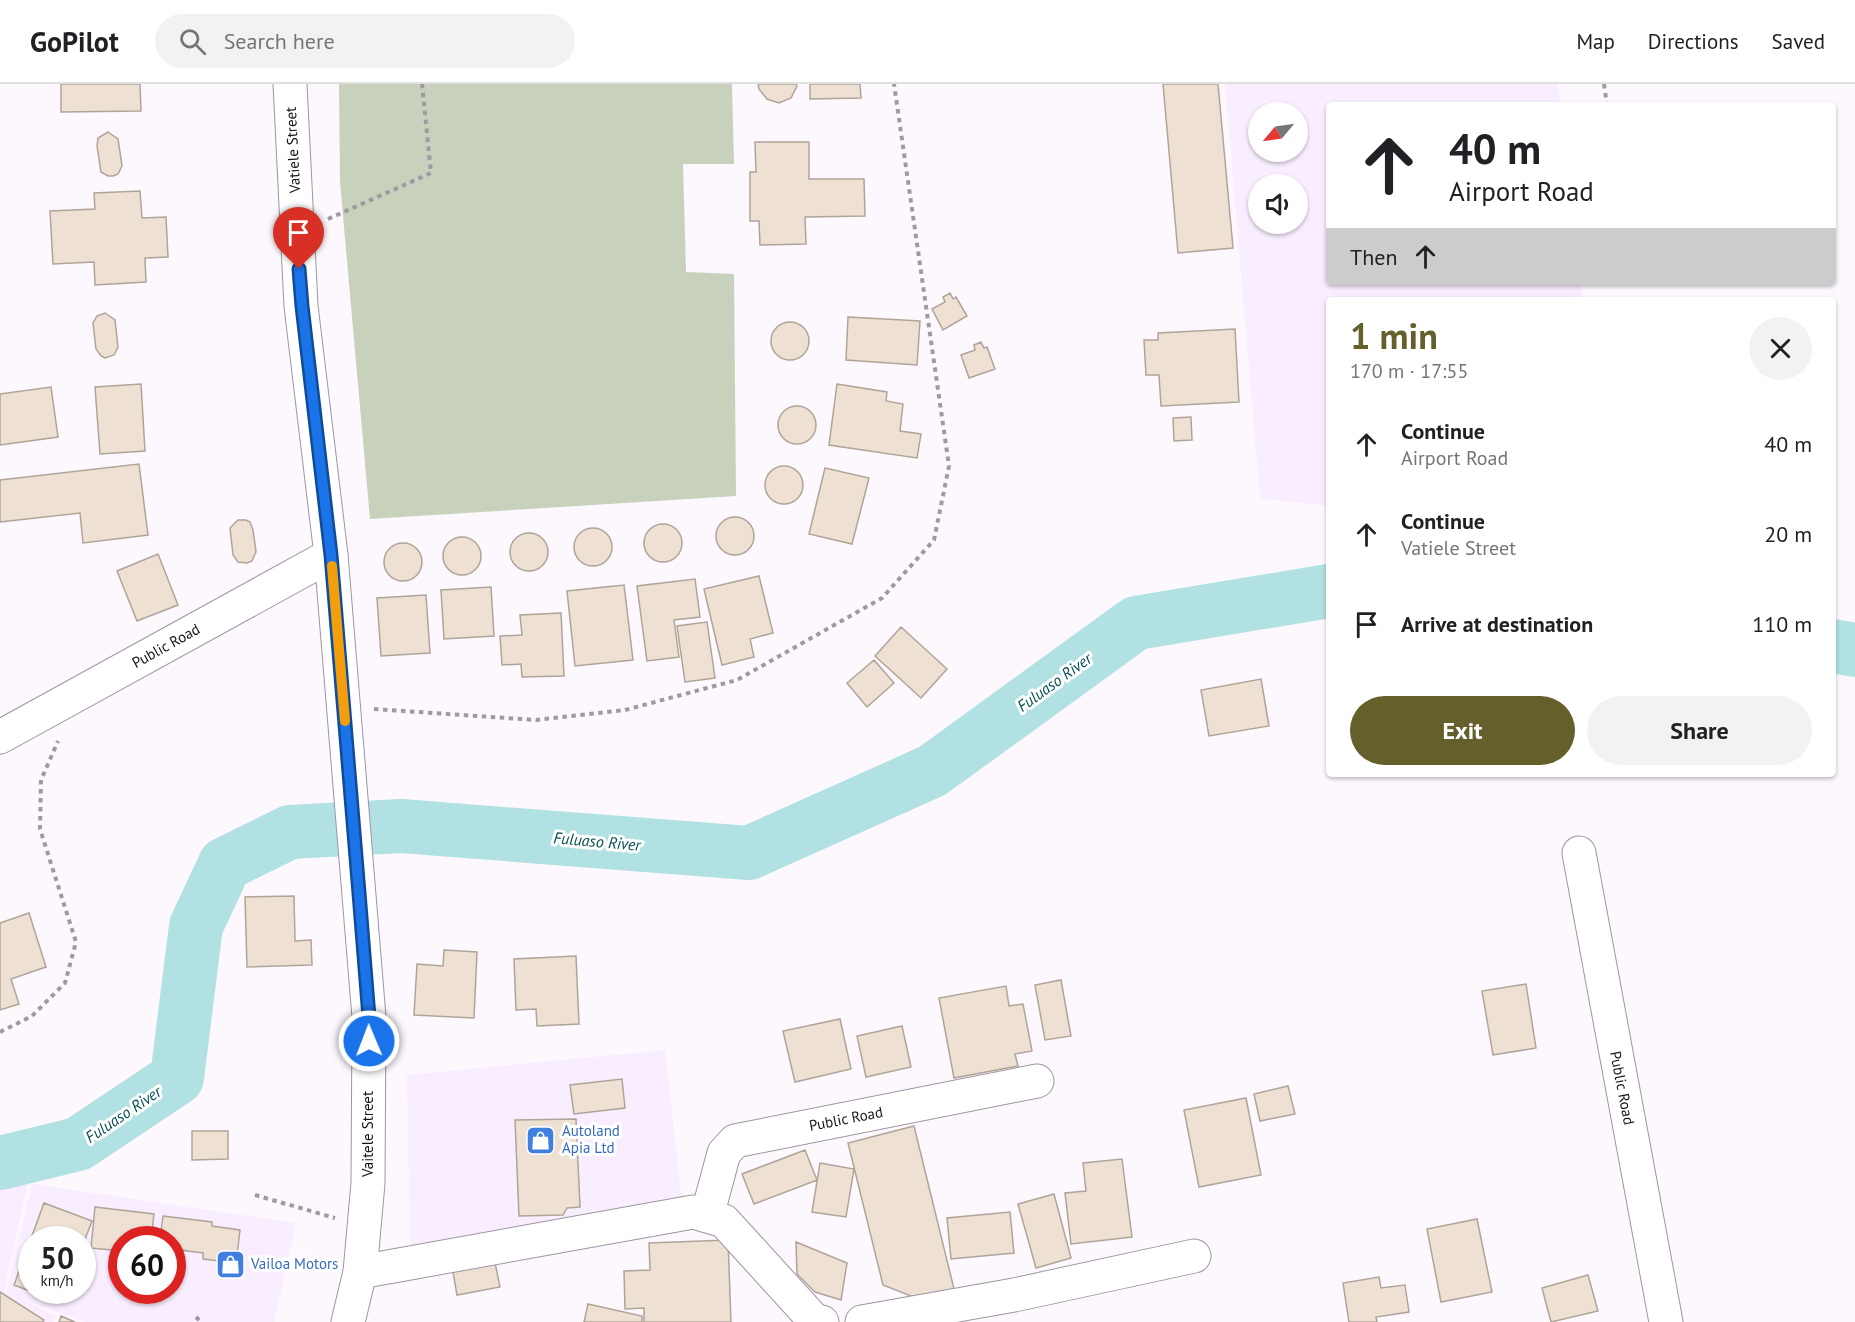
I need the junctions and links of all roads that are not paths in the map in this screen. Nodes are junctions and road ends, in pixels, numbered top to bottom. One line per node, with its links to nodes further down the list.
1 (290, 84): 2 (street, Vatiele Street)
2 (331, 555): 3 (street, Public Road); 4 (street, Vatiele Street)
3 (0, 737)
4 (350, 789): 9 (street, Vaitele Street)
5 (1579, 853): 13 (street, Public Road)
6 (1037, 1081): 7 (street, Public Road)
7 (707, 1216): 9 (street); 11 (street)
8 (1194, 1256): 12 (street)
9 (360, 1272): 10 (street, Vaitele Street)
10 (348, 1322)
11 (822, 1322)
12 (862, 1322)
13 (1666, 1322)

